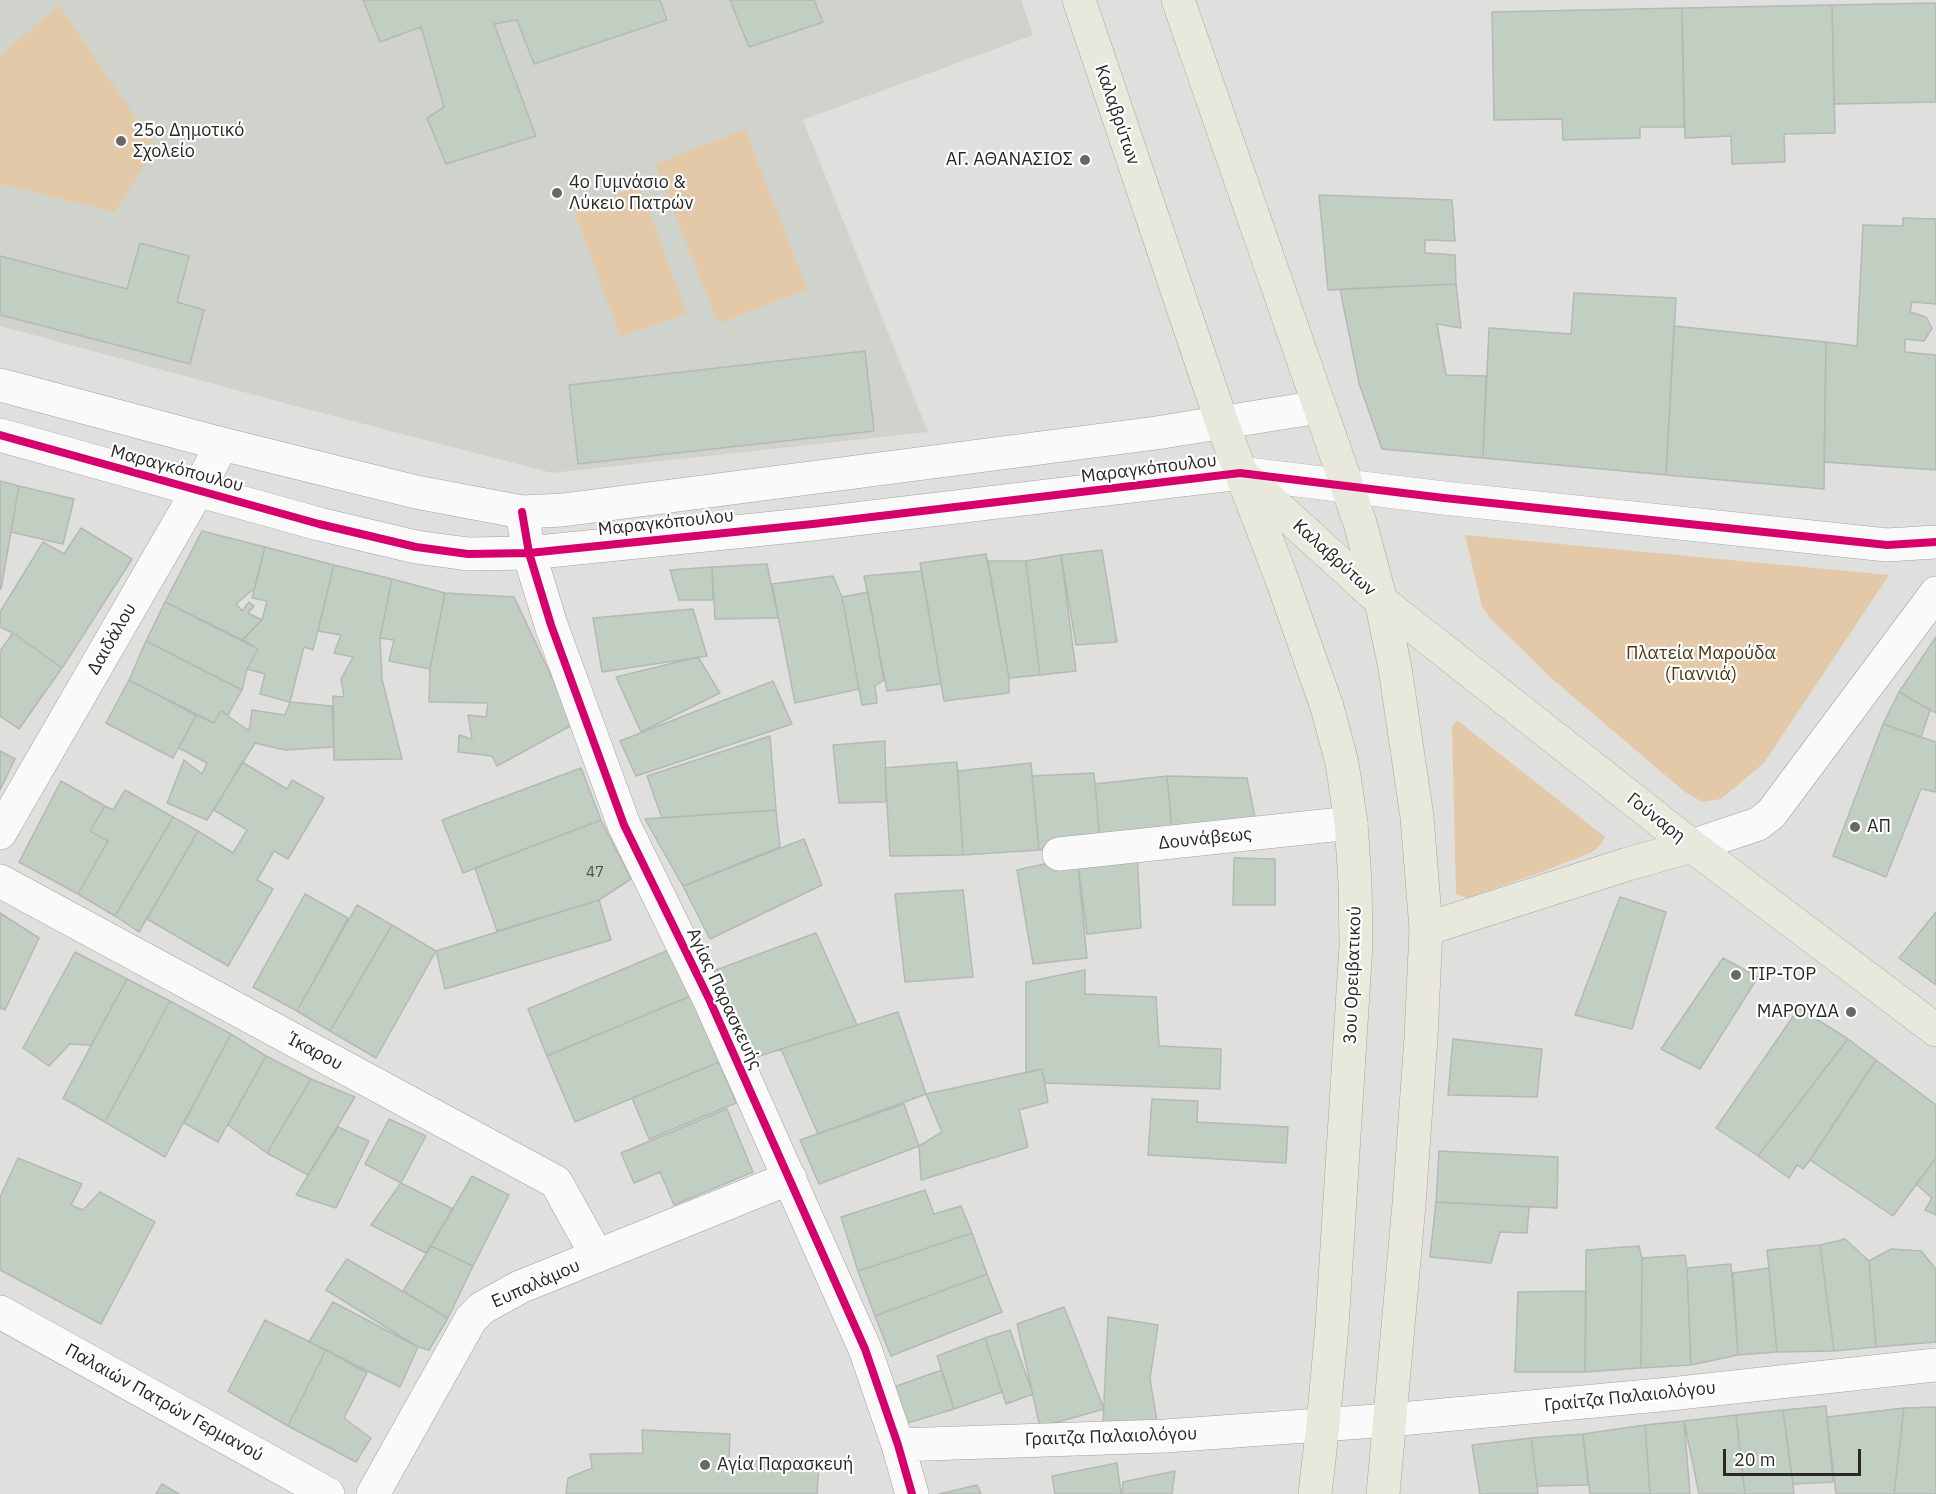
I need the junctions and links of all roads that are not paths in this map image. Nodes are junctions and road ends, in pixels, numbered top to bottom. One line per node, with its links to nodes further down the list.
1 (1078, 0): 5 (main road, Καλαβρύτων)
2 (1178, 0): 4 (main road, Καλαβρύτων)
3 (0, 385): 7 (street, Μαραγκόπουλου)
4 (1319, 407): 5 (street, Μαραγκόπουλου); 9 (main road, Καλαβρύτων)
5 (1222, 423): 8 (main road, Καλαβρύτων); 11 (street, Μαραγκόπουλου)
6 (0, 435): 10 (street, Μαραγκόπουλου)
7 (222, 444): 10 (street, Δαιδάλου); 11 (street, Μαραγκόπουλου)
8 (1240, 473): 9 (street, Μαραγκόπουλου); 13 (street, Μαραγκόπουλου); 15 (main road, Καλαβρύτων); 16 (main road, 3ου Ορειβατικού)
9 (1346, 484): 12 (street, Μαραγκόπουλου); 15 (main road, Καλαβρύτων)
10 (198, 490): 13 (street, Μαραγκόπουλου); 17 (street, Δαιδάλου)
11 (522, 512): 13 (street, Αγίας Παρασκευής)
12 (1936, 542)
13 (530, 553): 23 (street, Αγίας Παρασκευής)
14 (1936, 593): 18 (street)
15 (1381, 601): 18 (main road, Γούναρη); 21 (main road)
16 (1351, 823): 19 (street, Δουνάβεως); 28 (main road, 3ου Ορειβατικού)
17 (0, 833)
18 (1692, 846): 21 (main road); 22 (main road, Γούναρη)
19 (1059, 854)
20 (0, 881): 24 (street, Ίκαρου)
21 (1426, 929): 27 (main road)
22 (1936, 1030)
23 (790, 1178): 24 (street, Ευπαλάμου); 29 (street, Αγίας Παρασκευής)
24 (597, 1256): 31 (street, Ευπαλάμου)
25 (0, 1312): 30 (street, Παλαιών Πατρών Γερμανού)
26 (1936, 1365): 27 (street, Γραίτζα Παλαιολόγου)
27 (1390, 1420): 28 (street, Γραίτζα Παλαιολόγου); 34 (main road)
28 (1323, 1424): 29 (street, Γραιτζα Παλαιολόγου); 33 (main road, 3ου Ορειβατικού)
29 (898, 1446): 32 (street, Αγίας Παρασκευής)
30 (327, 1494)
31 (373, 1494)
32 (912, 1494)
33 (1315, 1494)
34 (1383, 1494)

